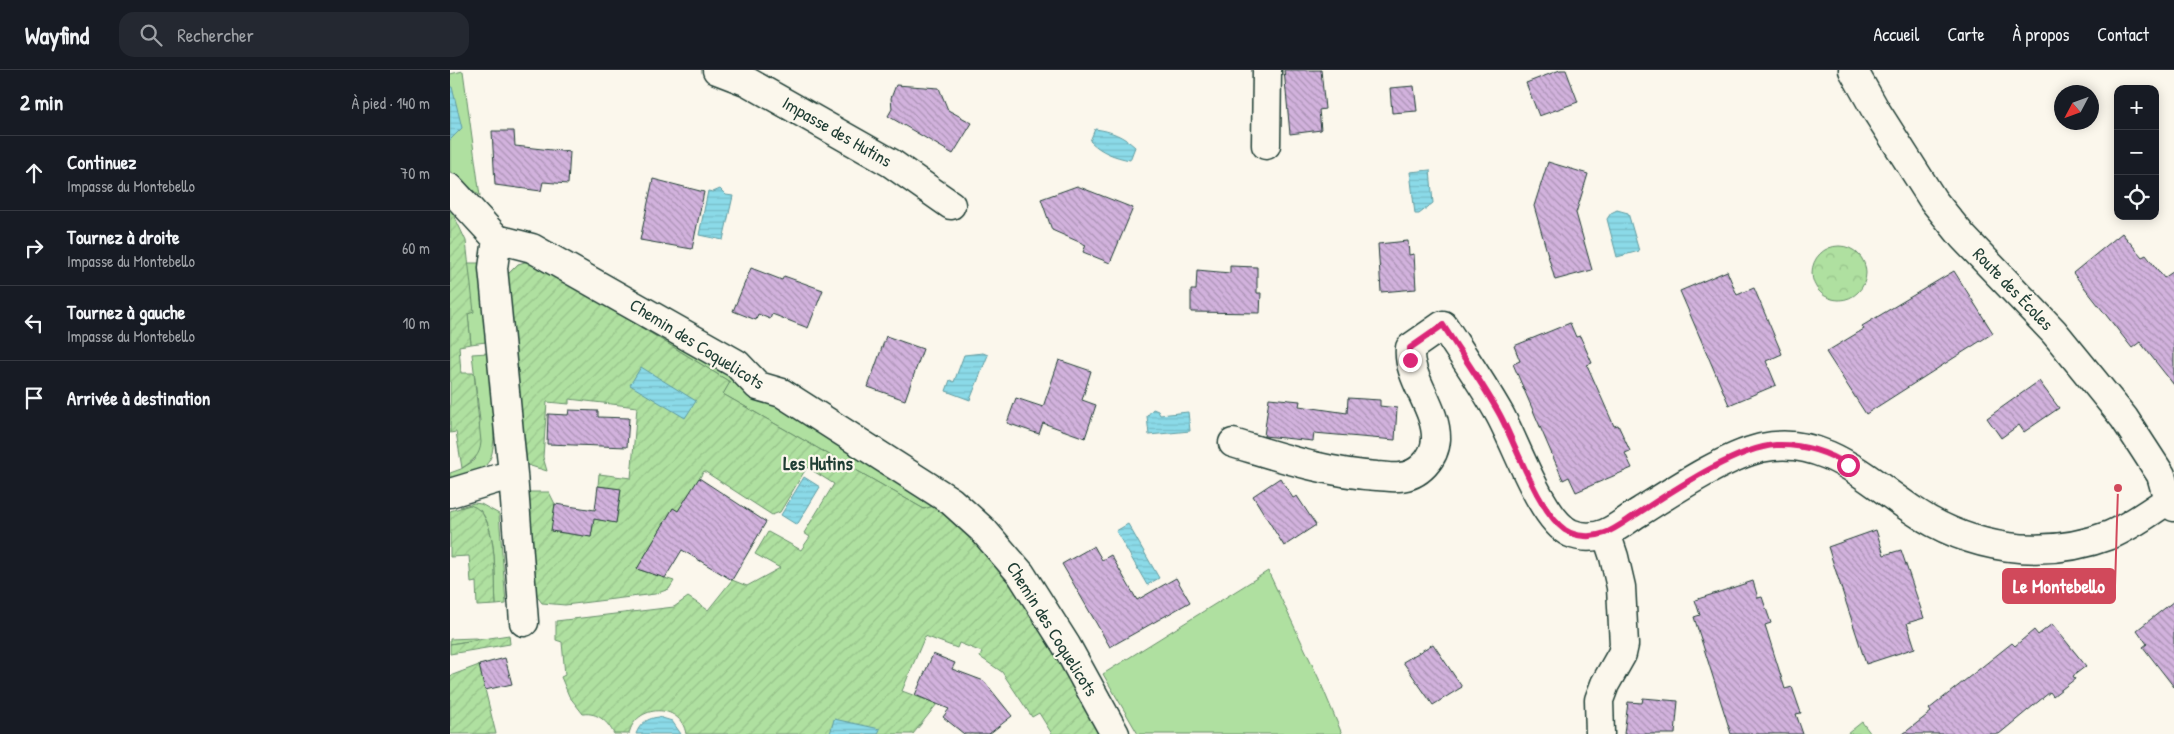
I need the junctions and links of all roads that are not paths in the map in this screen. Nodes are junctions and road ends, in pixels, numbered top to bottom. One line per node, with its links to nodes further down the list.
1 (717, 70): 6 (street, Impasse des Hutins)
2 (1267, 70): 4 (street)
3 (1853, 70): 11 (street, Route des Écoles)
4 (1266, 145)
5 (450, 188): 7 (street)
6 (951, 205)
7 (497, 239): 9 (street); 14 (street, Chemin des Coquelicots)
8 (1233, 443): 12 (street)
9 (513, 474): 10 (street); 13 (street)
10 (450, 493)
11 (2171, 503): 12 (street)
12 (1606, 533): 15 (street)
13 (524, 622)
14 (1115, 734)
15 (1600, 734)

